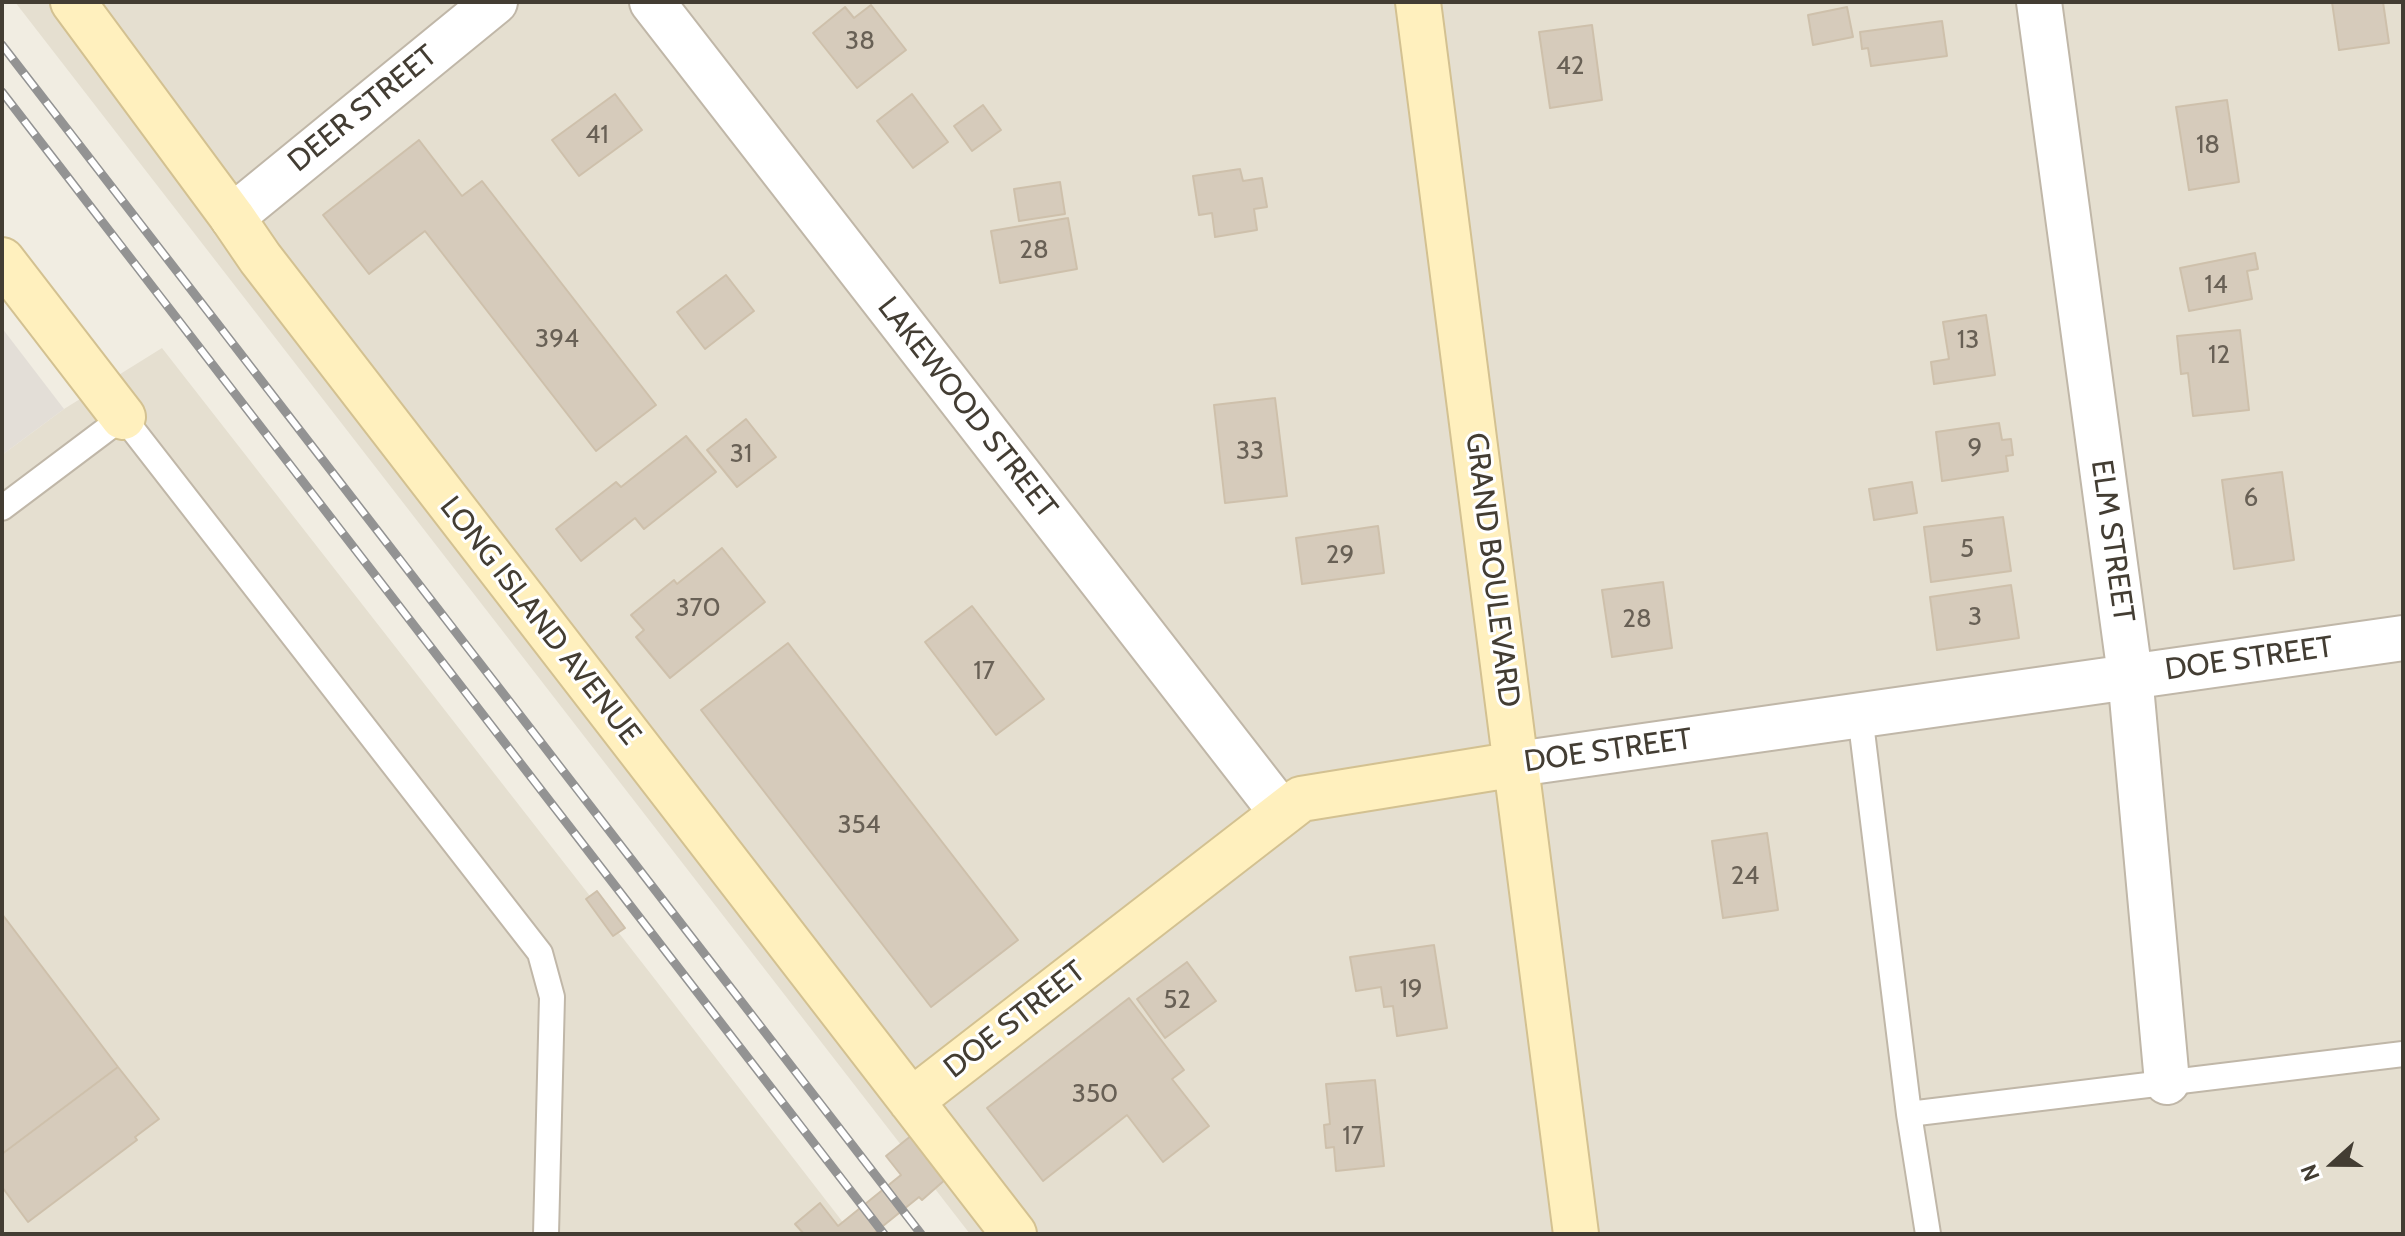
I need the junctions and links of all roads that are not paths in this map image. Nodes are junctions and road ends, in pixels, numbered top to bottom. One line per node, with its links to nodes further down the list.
1 (73, 2): 6 (street, LONG ISLAND AVENUE)
2 (495, 2): 6 (street, DEER STREET)
3 (652, 2): 14 (street, LAKEWOOD STREET)
4 (1418, 2): 13 (street, GRAND BOULEVARD)
5 (2039, 2): 11 (street, ELM STREET)
6 (232, 217): 17 (street, LONG ISLAND AVENUE)
7 (2, 260): 8 (street)
8 (123, 417): 9 (lane); 19 (lane)
9 (2, 508)
10 (2403, 638): 11 (street, DOE STREET)
11 (2130, 675): 12 (street, DOE STREET); 16 (street, ELM STREET)
12 (1860, 715): 13 (street, DOE STREET); 18 (lane)
13 (1517, 764): 14 (street, DOE STREET); 21 (street, GRAND BOULEVARD)
14 (1282, 813): 17 (street, DOE STREET)
15 (2403, 1054): 16 (lane)
16 (2167, 1082): 18 (lane)
17 (911, 1101): 20 (street, LONG ISLAND AVENUE)
18 (1909, 1114): 22 (lane)
19 (546, 1234)
20 (1014, 1234)
21 (1576, 1234)
22 (1928, 1234)

